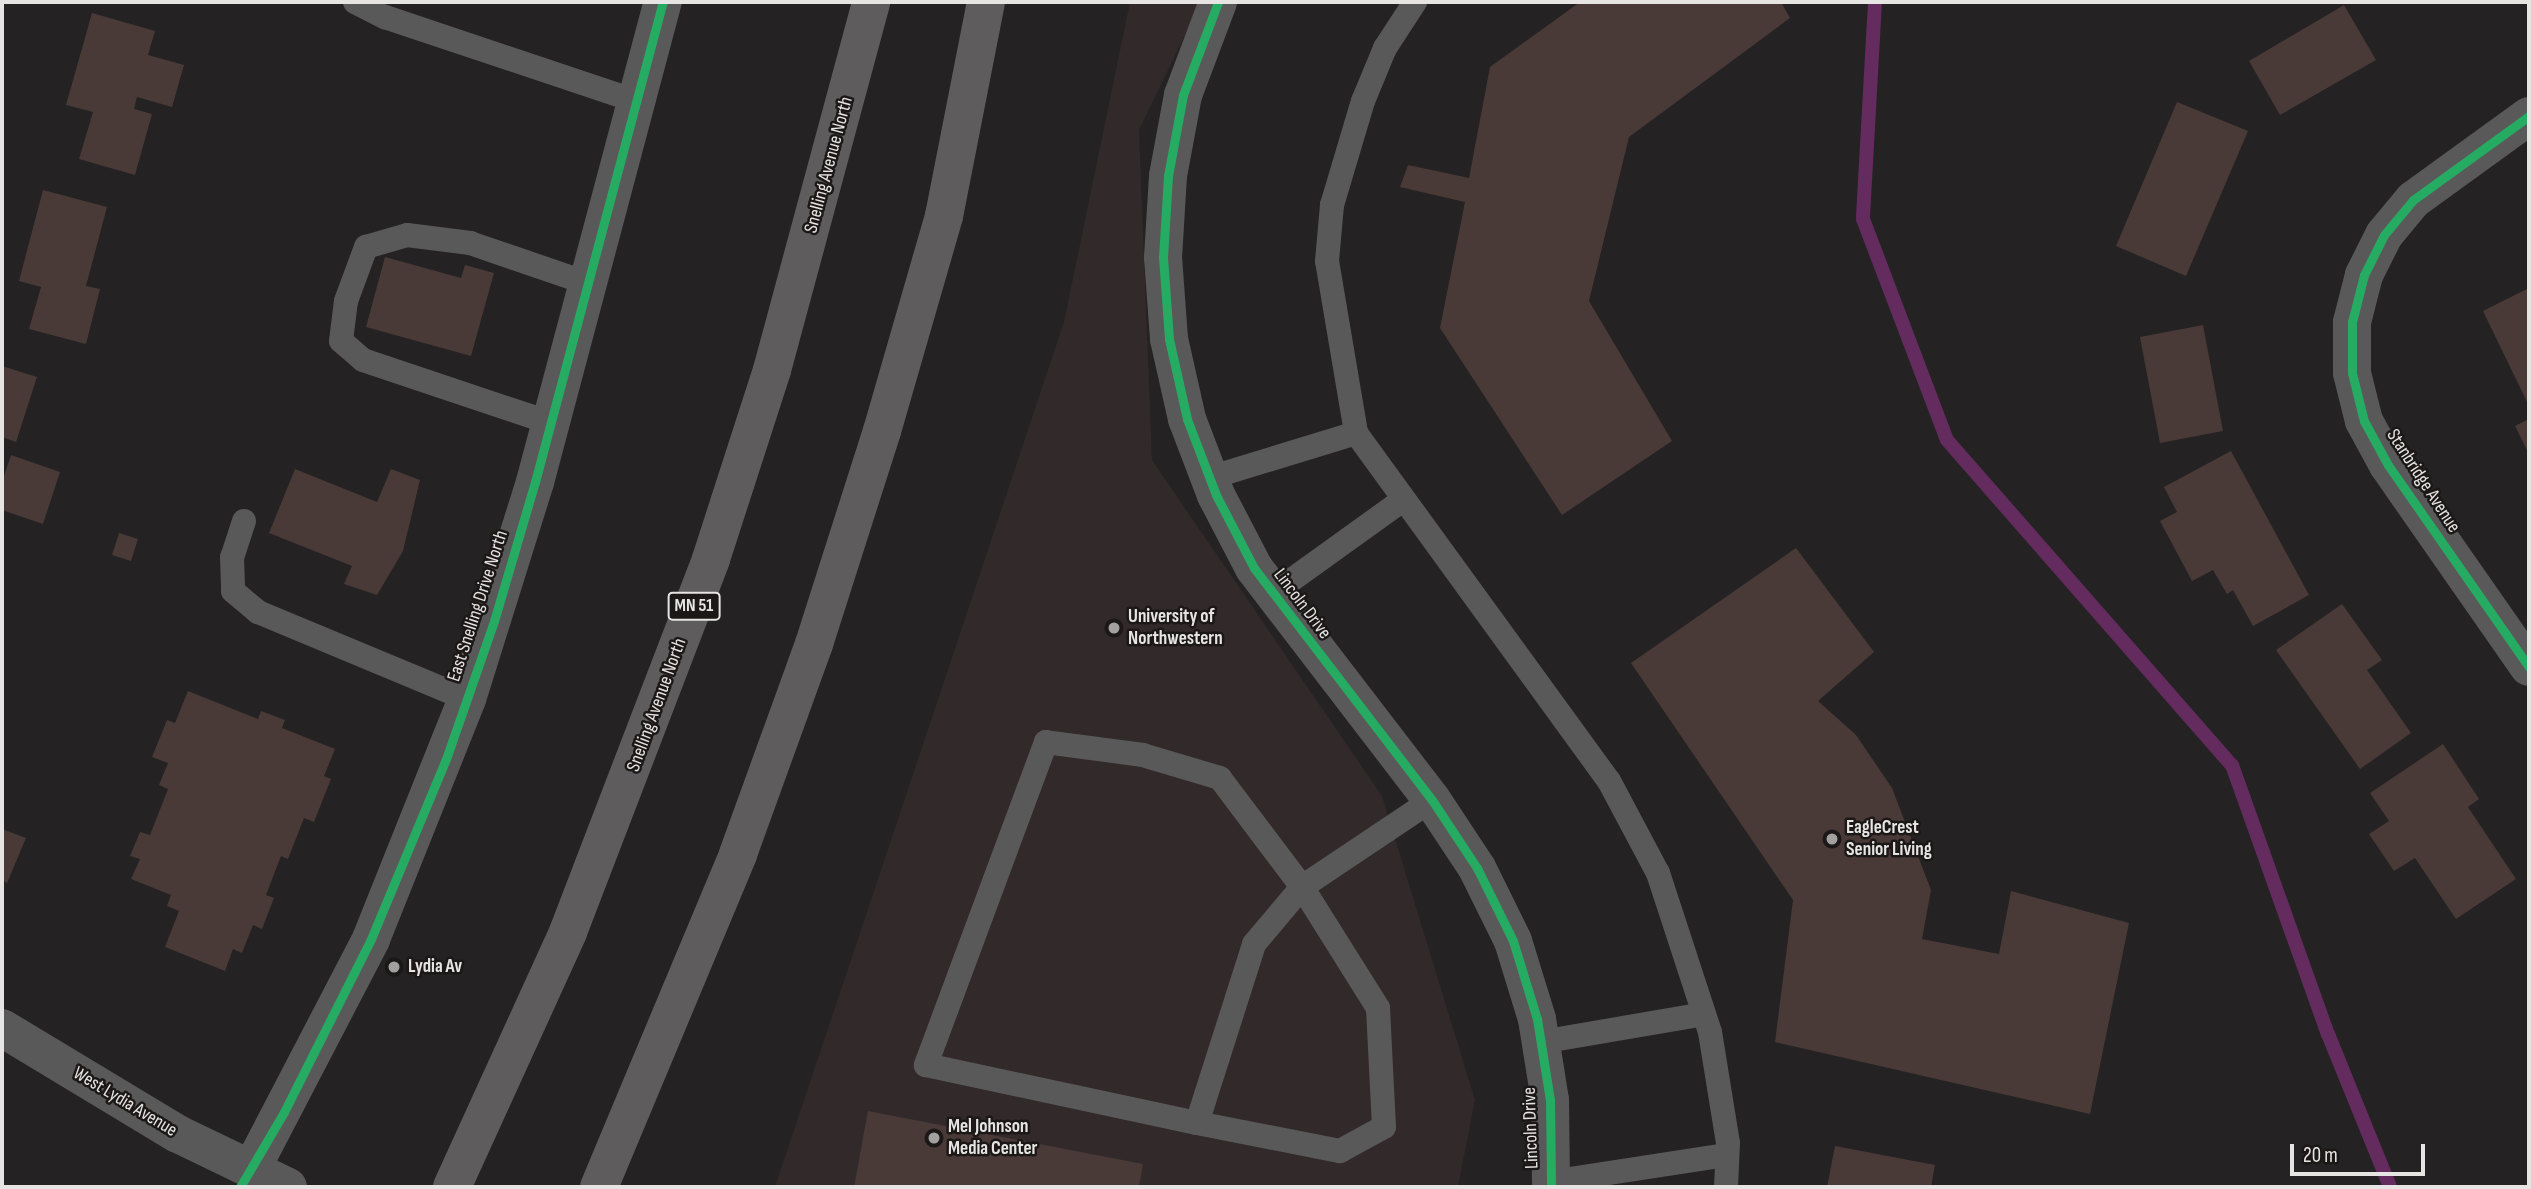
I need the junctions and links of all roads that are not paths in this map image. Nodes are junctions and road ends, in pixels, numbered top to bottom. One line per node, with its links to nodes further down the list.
1 (355, 2): 7 (lane)
2 (663, 2): 7 (street, East Snelling Drive North)
3 (871, 2): 28 (highway, Snelling Avenue North / MN 51)
4 (986, 2): 29 (highway)
5 (1218, 2): 12 (street, Lincoln Drive)
6 (1415, 2): 11 (lane)
7 (636, 101): 9 (street, East Snelling Drive North)
8 (2529, 116): 16 (street, Stanbridge Avenue)
9 (587, 283): 10 (street, East Snelling Drive North); 10 (lane)
10 (551, 423): 17 (street, East Snelling Drive North)
11 (1356, 433): 12 (lane); 13 (lane)
12 (1209, 478): 15 (street, Lincoln Drive)
13 (1403, 500): 15 (lane); 20 (lane)
14 (243, 521): 17 (lane)
15 (1272, 594): 18 (street, Lincoln Drive)
16 (2529, 667)
17 (467, 699): 25 (street, East Snelling Drive North)
18 (1432, 800): 19 (lane); 22 (street, Lincoln Drive)
19 (1302, 887): 23 (lane); 23 (lane); 23 (lane)
20 (1704, 1014): 22 (lane); 24 (lane)
21 (2, 1028): 25 (street, West Lydia Avenue)
22 (1541, 1042): 26 (street, Lincoln Drive)
23 (1197, 1123)
24 (1727, 1155): 26 (lane); 30 (lane)
25 (245, 1179): 27 (street, West Lydia Avenue)
26 (1551, 1184)
27 (288, 1187)
28 (452, 1187)
29 (599, 1187)
30 (1726, 1187)

